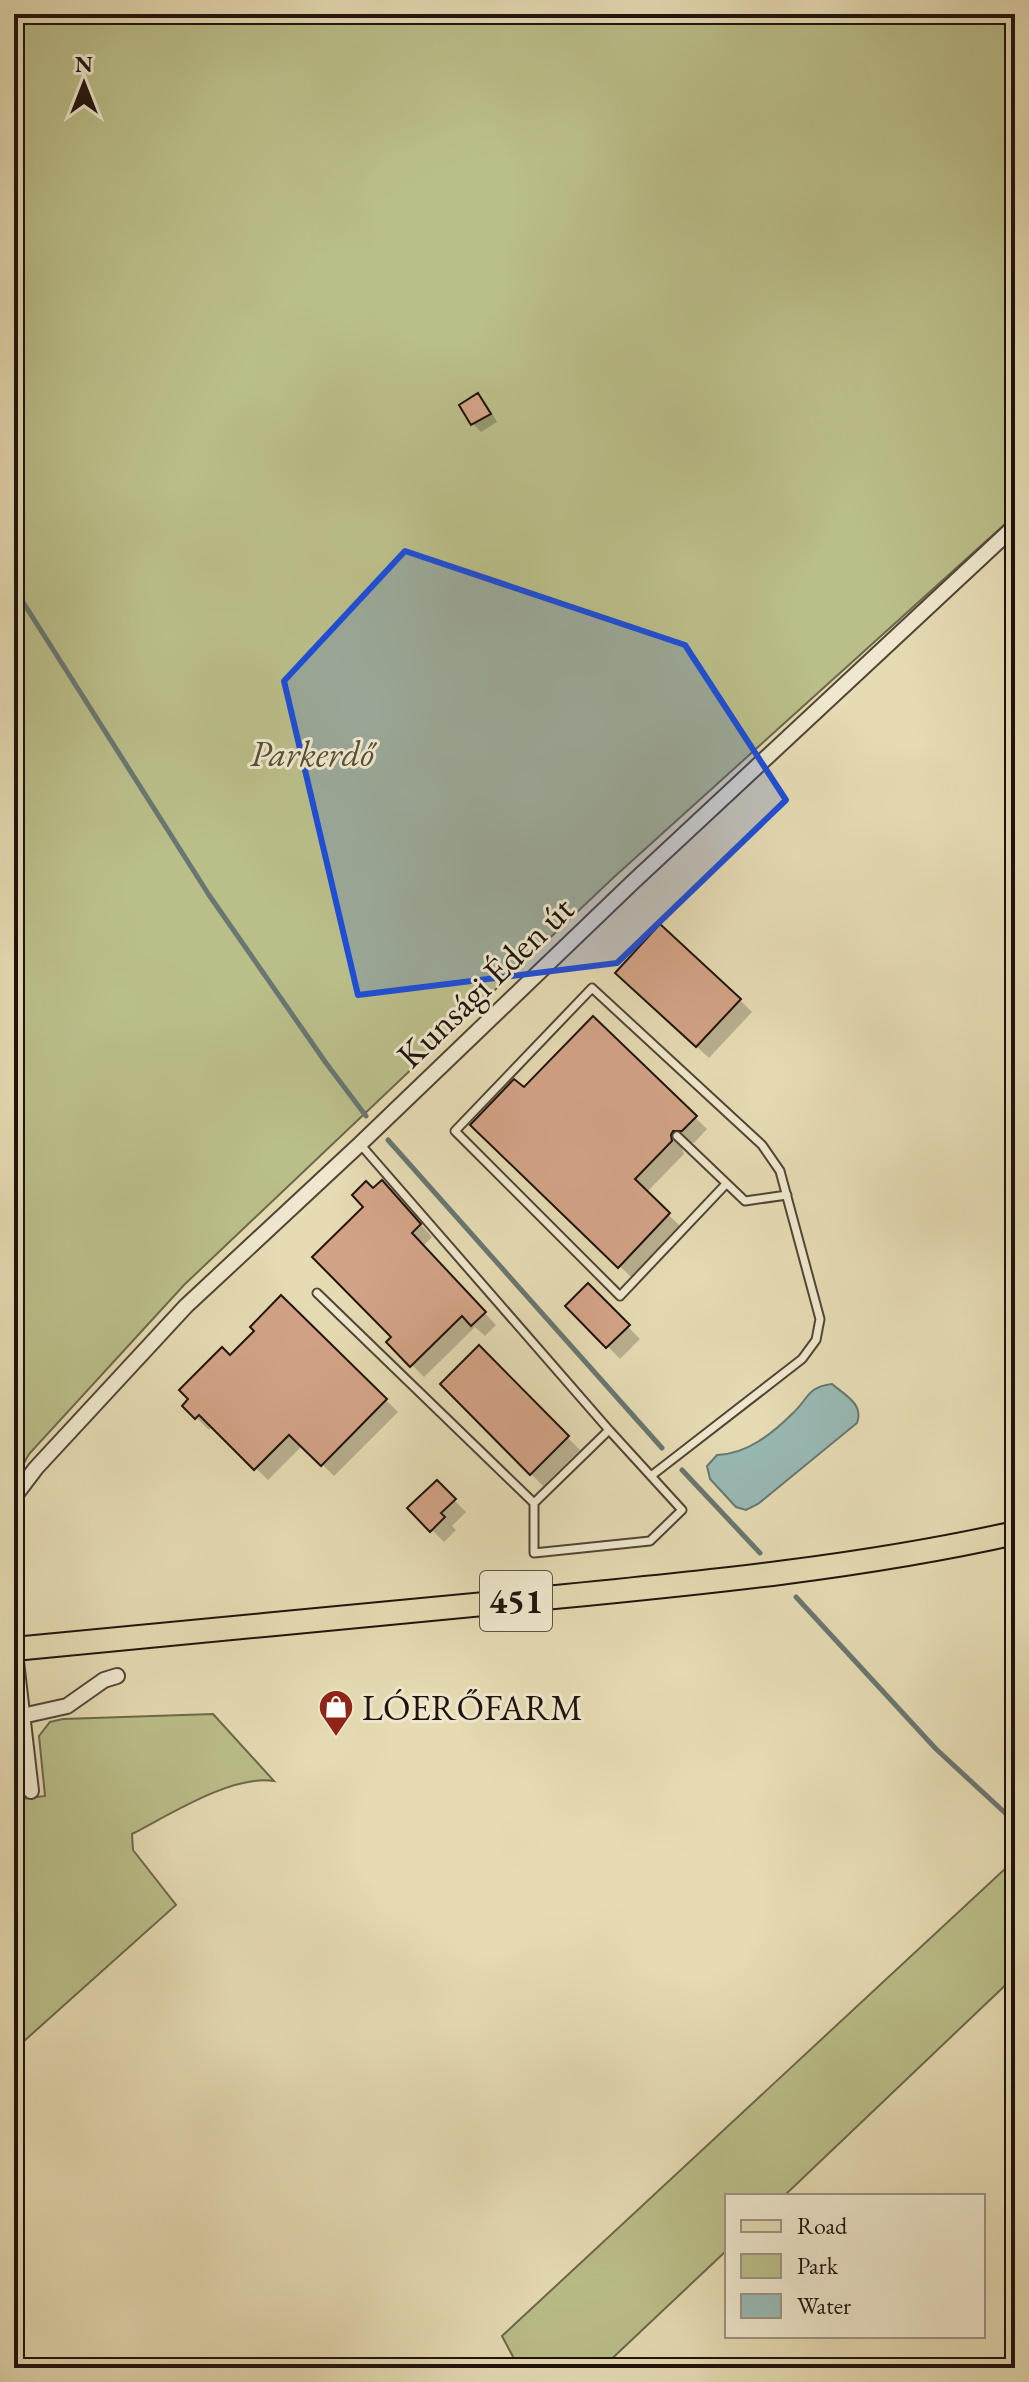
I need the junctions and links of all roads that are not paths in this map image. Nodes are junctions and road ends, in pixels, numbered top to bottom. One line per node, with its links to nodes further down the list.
1 (1015, 526): 3 (street, Kunsági Éden út)
2 (677, 1136): 4 (lane)
3 (360, 1144): 7 (lane); 9 (street, Kunsági Éden út)
4 (726, 1184): 5 (lane); 5 (lane)
5 (787, 1195): 8 (lane)
6 (317, 1293): 10 (lane)
7 (609, 1430): 8 (lane); 10 (lane)
8 (651, 1476): 10 (lane)
9 (14, 1497)
10 (534, 1503)
11 (1015, 1533): 12 (main road, 451)
12 (14, 1647): 14 (street)
13 (117, 1676): 14 (street)
14 (22, 1716): 15 (street)
15 (20, 1757): 16 (street)
16 (31, 1791)

